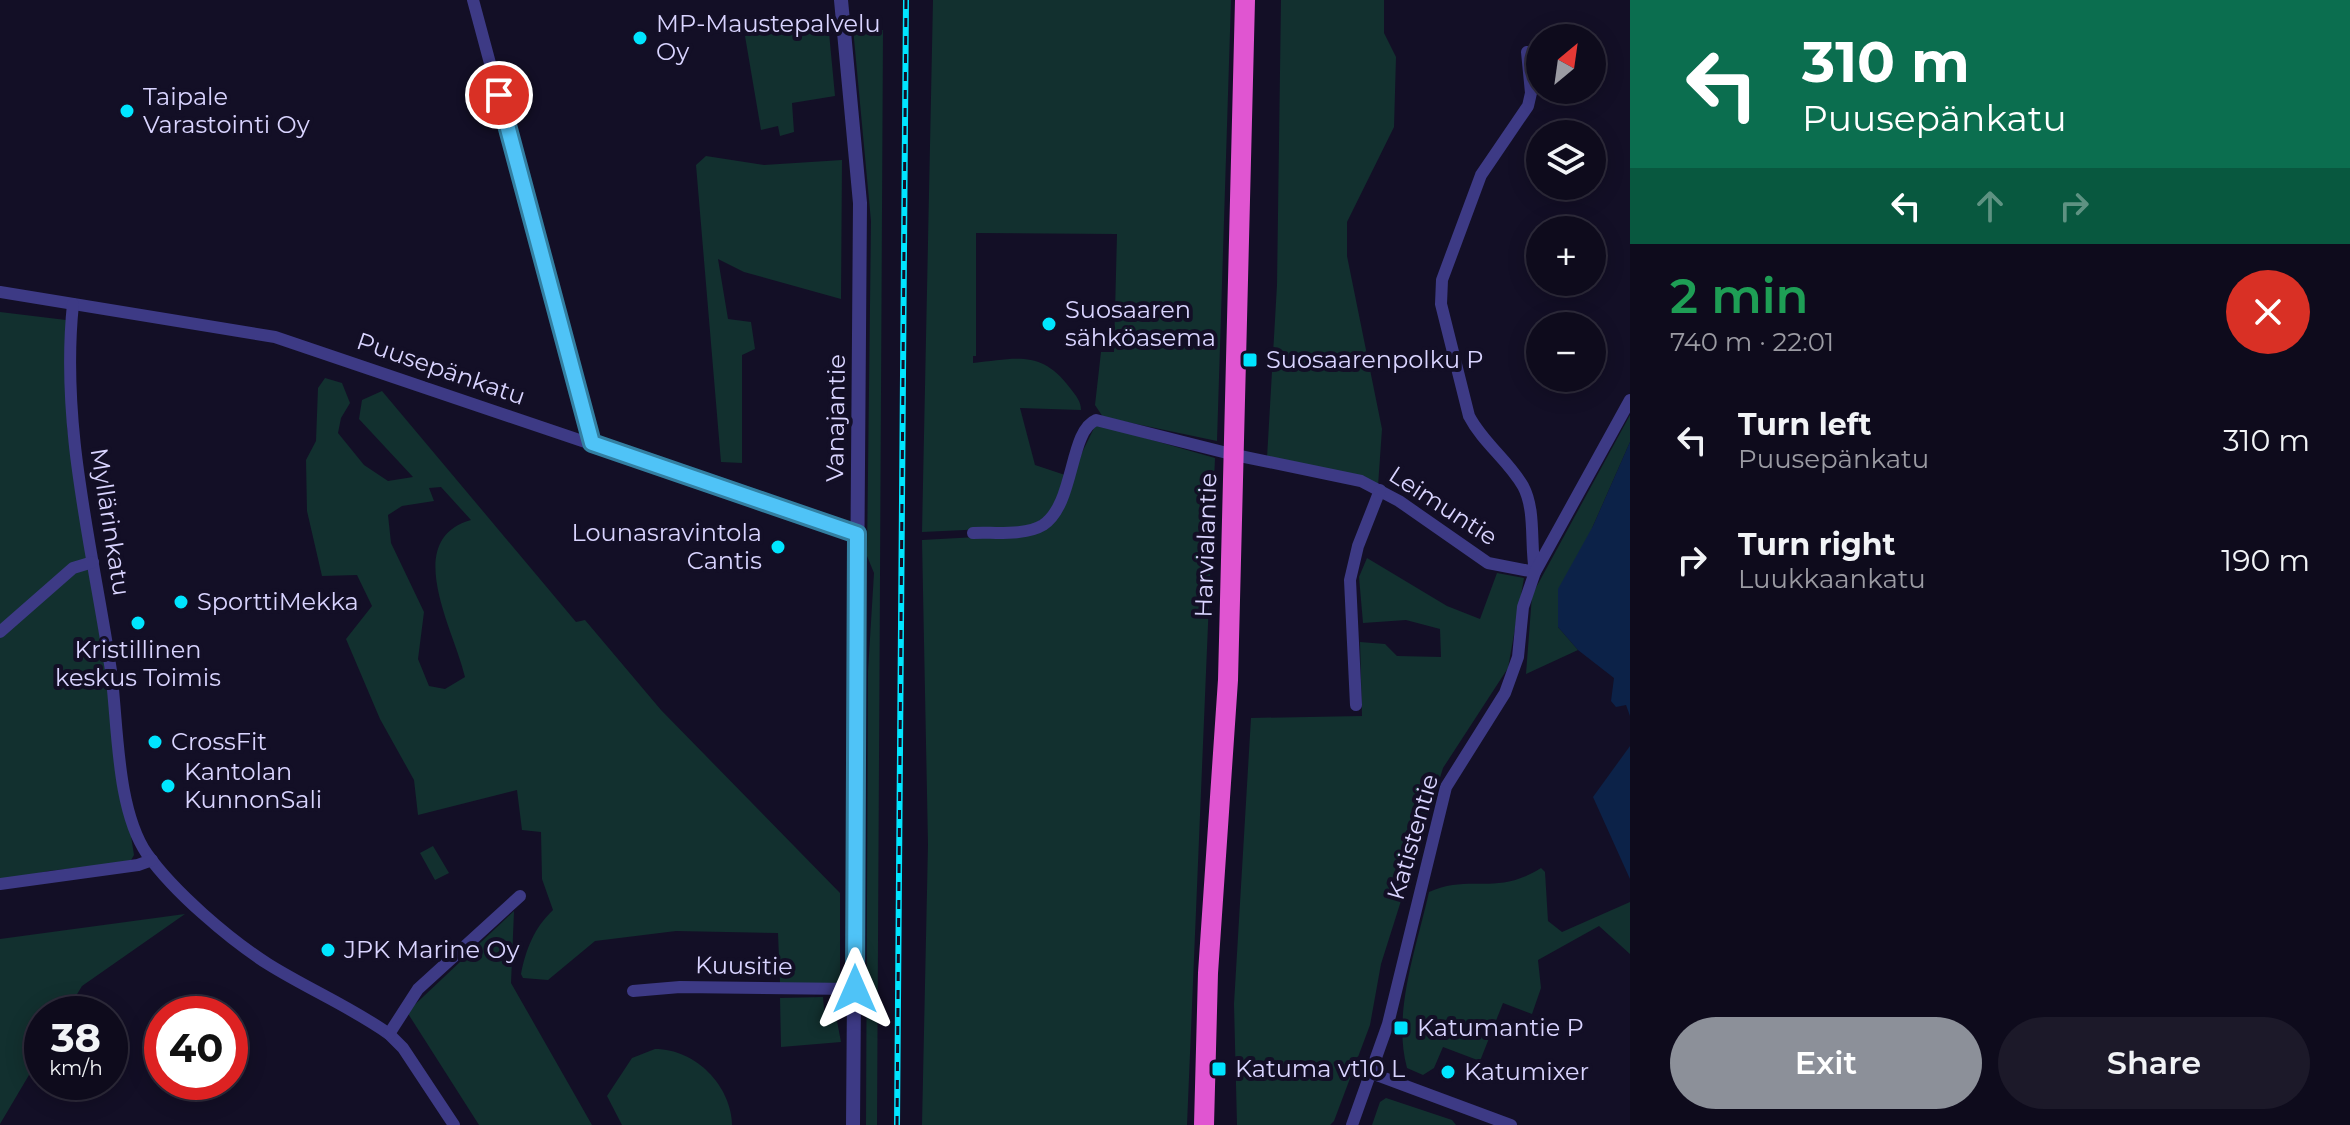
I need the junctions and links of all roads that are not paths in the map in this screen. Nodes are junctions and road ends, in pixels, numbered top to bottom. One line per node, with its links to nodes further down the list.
1 (473, 0): 8 (street)
2 (841, 0): 12 (street, Vanajantie)
3 (1245, 0): 9 (highway, Harvialantie)
4 (1528, 104): 14 (street, Katistentie)
5 (0, 292): 6 (street, Puusepänkatu)
6 (73, 304): 8 (street, Puusepänkatu); 13 (street, Myllärinkatu)
7 (1630, 400): 14 (street, Katistentie)
8 (592, 443): 12 (street, Puusepänkatu)
9 (1235, 455): 10 (street, Leimuntie); 11 (street, Leimuntie); 26 (highway, Harvialantie)
10 (1380, 490): 14 (street, Leimuntie); 16 (street)
11 (973, 533)
12 (857, 534): 20 (street, Vanajantie)
13 (93, 562): 15 (street); 17 (street, Myllärinkatu)
14 (1535, 572): 23 (street, Katistentie)
15 (0, 632)
16 (1356, 705)
17 (152, 860): 18 (street); 22 (street, Myllärinkatu)
18 (0, 884)
19 (520, 896): 22 (street)
20 (855, 989): 21 (street, Kuusitie); 25 (street, Vanajantie)
21 (633, 991)
22 (389, 1034): 24 (street, Myllärinkatu)
23 (1371, 1073): 27 (street, Katistentie); 28 (street)
24 (454, 1125)
25 (853, 1125)
26 (1206, 1125)
27 (1352, 1125)
28 (1511, 1125)

